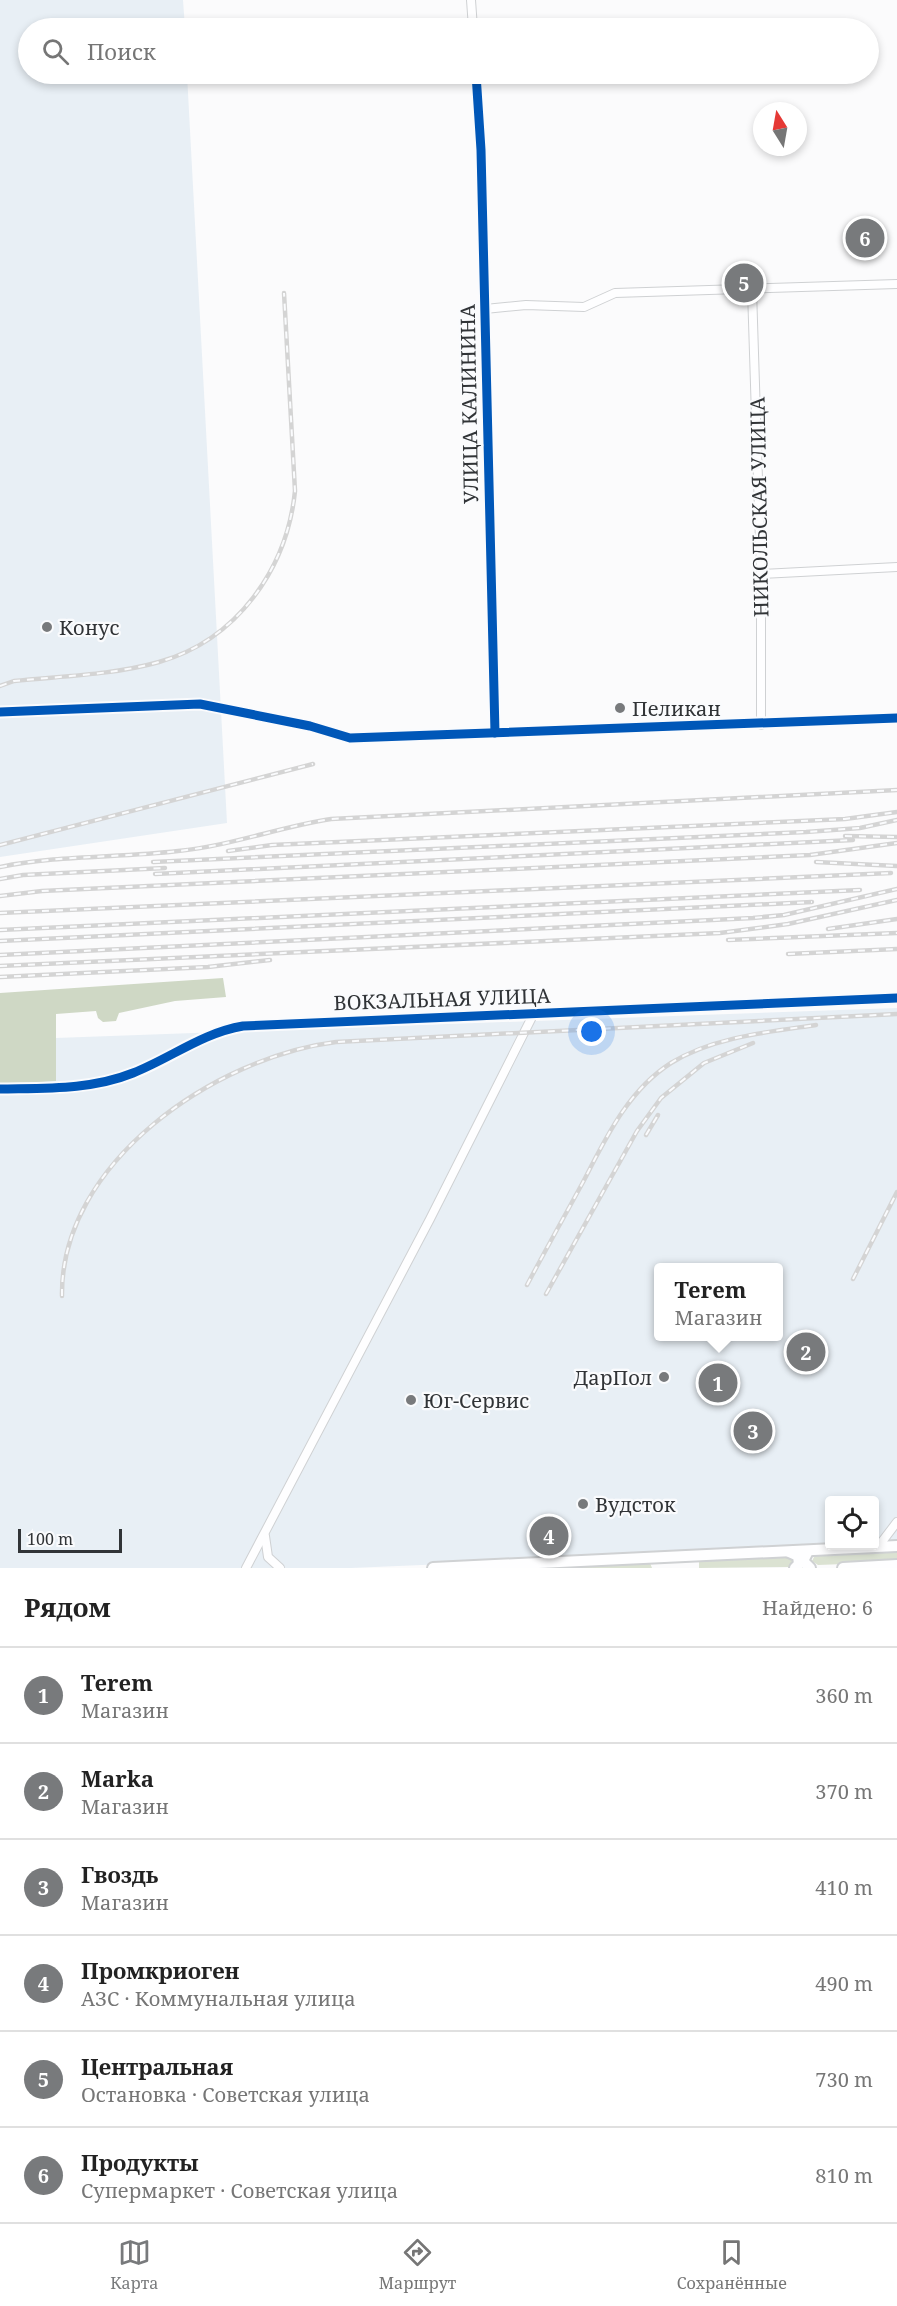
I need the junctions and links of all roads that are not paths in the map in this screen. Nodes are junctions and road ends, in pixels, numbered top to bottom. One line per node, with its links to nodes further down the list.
1 (471, 0): 2 (street)
2 (472, 18)
3 (477, 84): 6 (street, УЛИЦА КАЛИНИНА)
4 (897, 284): 5 (street)
5 (752, 290): 6 (street); 8 (street, НИКОЛЬСКАЯ УЛИЦА)
6 (485, 309): 12 (street, УЛИЦА КАЛИНИНА)
7 (897, 567): 8 (street)
8 (761, 574): 11 (street, НИКОЛЬСКАЯ УЛИЦА)
9 (0, 712): 12 (street)
10 (897, 718): 11 (street)
11 (761, 725): 12 (street)
12 (495, 733)
13 (897, 998): 14 (street, ВОКЗАЛЬНАЯ УЛИЦА)
14 (534, 1013): 15 (street, ВОКЗАЛЬНАЯ УЛИЦА); 17 (street)
15 (0, 1089)
16 (897, 1522): 18 (street)
17 (265, 1534): 26 (street); 27 (street)
18 (879, 1544)
19 (897, 1546): 20 (main road)
20 (879, 1547)
21 (830, 1550): 22 (main road)
22 (810, 1551): 23 (main road); 30 (main road)
23 (789, 1552): 24 (main road); 29 (main road)
24 (656, 1563): 28 (main road)
25 (897, 1566): 31 (main road)
26 (246, 1568)
27 (280, 1568)
28 (433, 1568)
29 (795, 1568)
30 (810, 1568)
31 (843, 1568)

